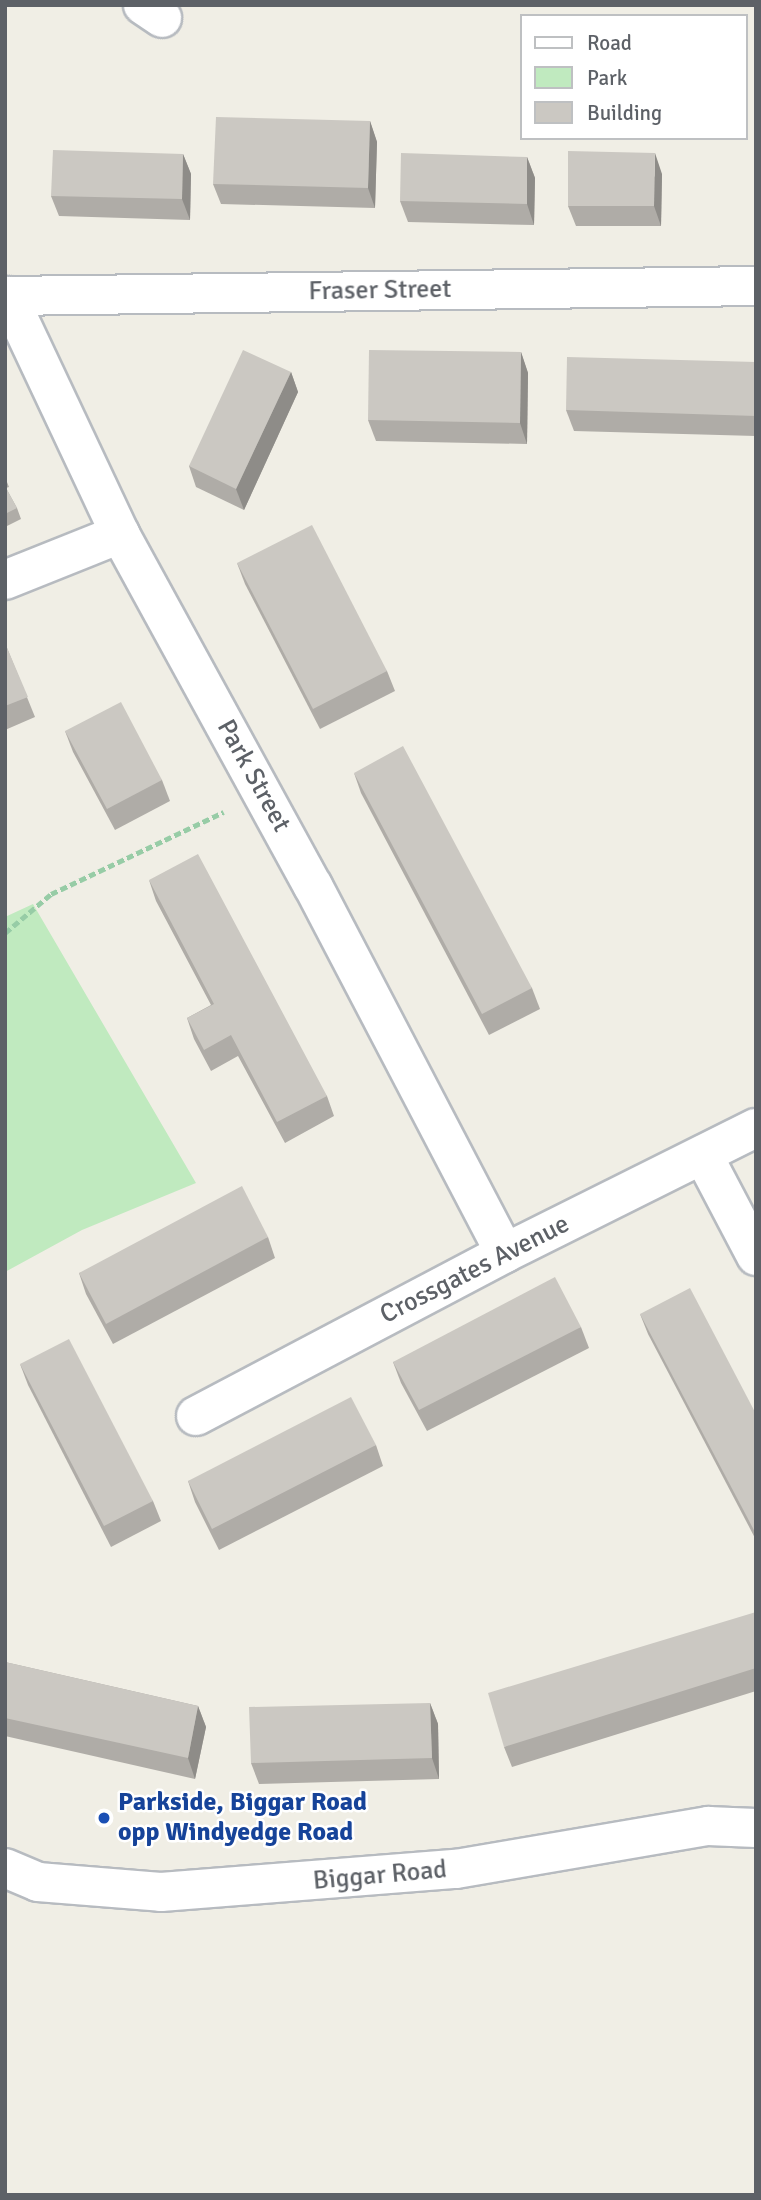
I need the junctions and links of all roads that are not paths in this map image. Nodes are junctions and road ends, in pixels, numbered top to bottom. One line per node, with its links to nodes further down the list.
1 (756, 286): 2 (street, Fraser Street)
2 (7, 296): 3 (street, Park Street)
3 (120, 534): 4 (street); 7 (street, Park Street)
4 (5, 580)
5 (756, 1128): 6 (street, Crossgates Avenue)
6 (703, 1155): 7 (street, Crossgates Avenue); 8 (street)
7 (505, 1253): 9 (street, Crossgates Avenue)
8 (756, 1256)
9 (196, 1416)
10 (756, 1828): 11 (street, Biggar Road)
11 (5, 1868)

